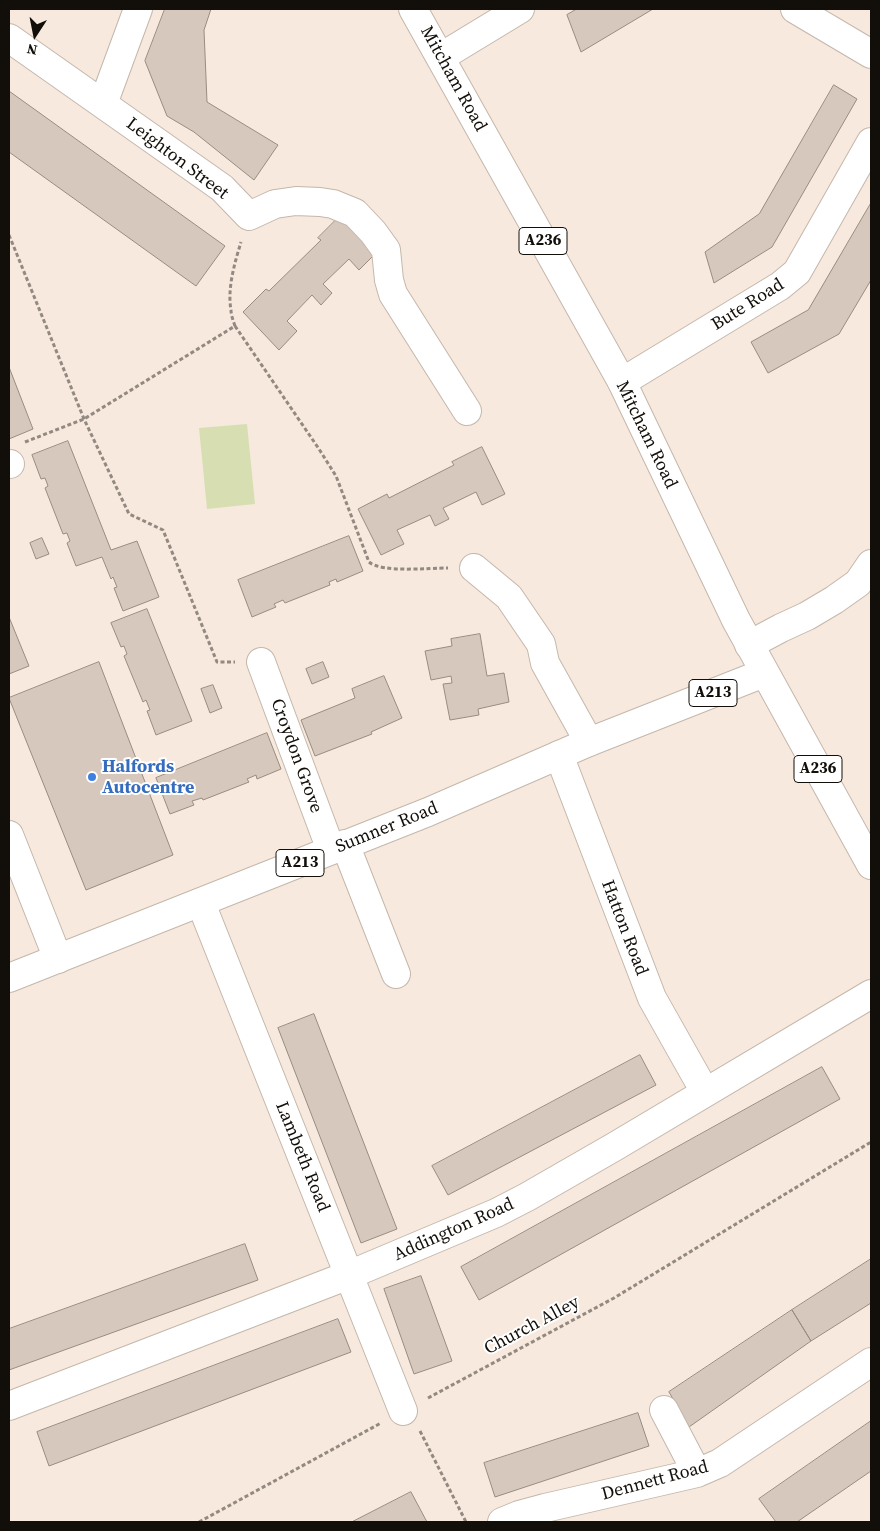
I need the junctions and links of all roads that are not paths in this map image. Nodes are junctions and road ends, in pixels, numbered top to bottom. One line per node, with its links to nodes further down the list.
1 (138, 9): 8 (street)
2 (413, 9): 7 (street, Mitcham Road / A236)
3 (520, 9): 7 (street)
4 (795, 9): 6 (street)
5 (9, 38): 8 (street, Leighton Street)
6 (871, 54)
7 (440, 57): 10 (street, Mitcham Road / A236)
8 (103, 104): 11 (street, Leighton Street)
9 (871, 142): 10 (street, Bute Road)
10 (622, 382): 14 (street, Mitcham Road / A236)
11 (467, 411)
12 (871, 564): 14 (street)
13 (474, 568): 17 (street)
14 (749, 645): 16 (street, Mitcham Road / A236)
15 (261, 662): 20 (street, Croydon Grove)
16 (764, 673): 17 (street, Sumner Road / A213); 21 (street, Mitcham Road / A236)
17 (589, 742): 18 (street, Sumner Road / A213)
18 (559, 755): 20 (street, Sumner Road / A213); 27 (street, Hatton Road)
19 (9, 835): 23 (street)
20 (338, 847): 22 (street, Sumner Road / A213); 24 (street, Croydon Grove)
21 (871, 865)
22 (202, 903): 23 (street, Sumner Road / A213); 28 (street, Lambeth Road)
23 (58, 959): 25 (street, Sumner Road / A213)
24 (396, 974)
25 (9, 977)
26 (871, 994): 27 (street, Addington Road)
27 (705, 1092): 28 (street, Addington Road)
28 (349, 1275): 30 (street, Addington Road); 31 (street, Lambeth Road)
29 (871, 1362): 33 (street, Dennett Road)
30 (9, 1406)
31 (405, 1410)
32 (664, 1410): 33 (street)
33 (697, 1473): 34 (street, Dennett Road)
34 (502, 1522)

